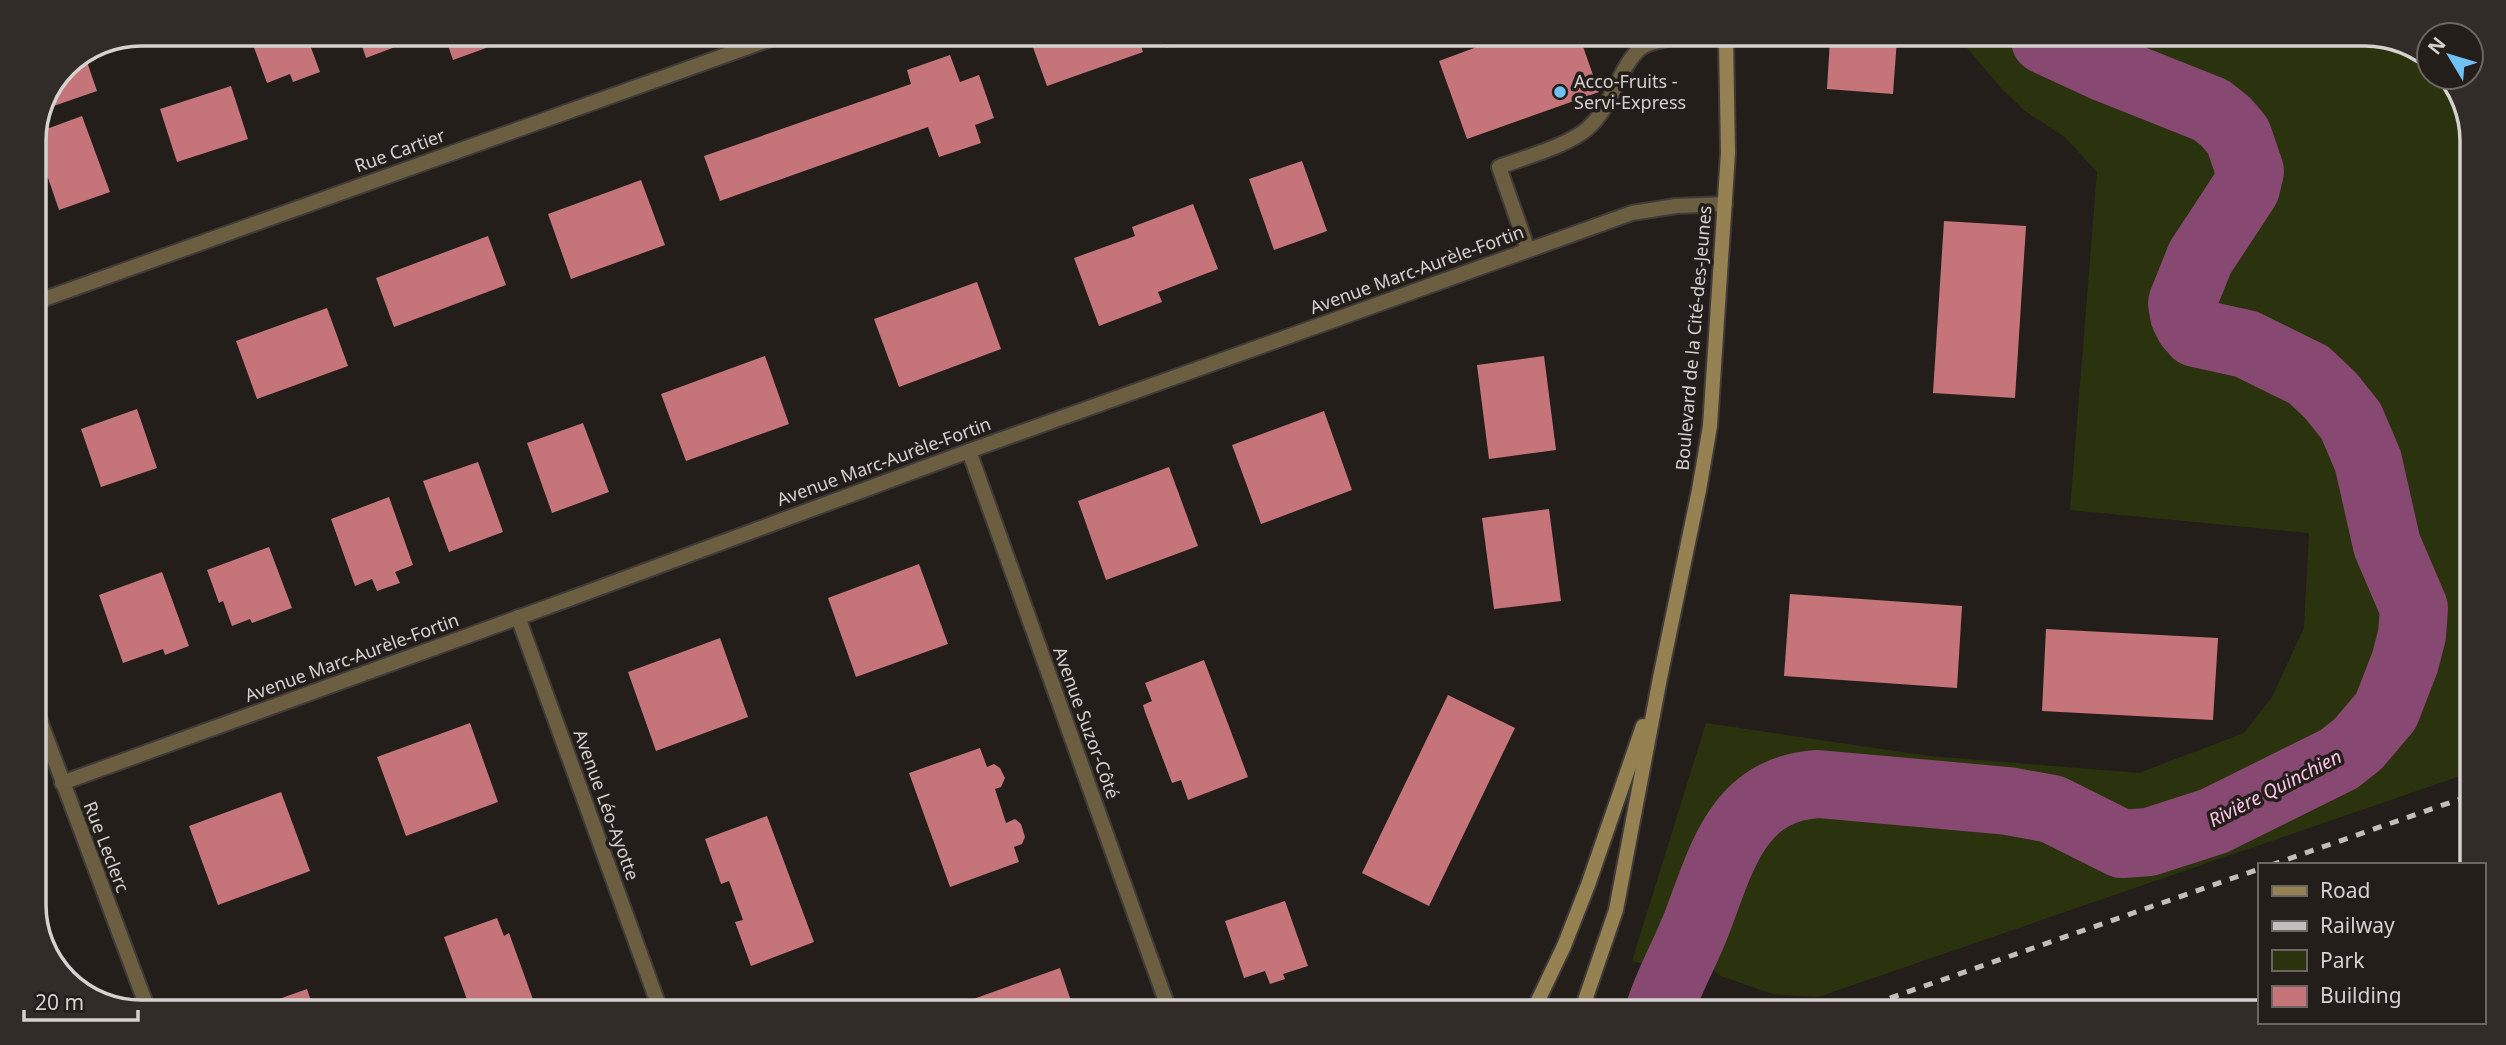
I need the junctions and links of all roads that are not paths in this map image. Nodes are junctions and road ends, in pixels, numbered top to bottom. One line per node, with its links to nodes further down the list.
1 (754, 45): 6 (street, Rue Cartier)
2 (1647, 45): 5 (street)
3 (1726, 45): 4 (main road, Boulevard de la Cité-des-Jeunes)
4 (1725, 204): 5 (street, Avenue Marc-Aurèle-Fortin); 9 (main road, Boulevard de la Cité-des-Jeunes)
5 (1528, 250): 7 (street, Avenue Marc-Aurèle-Fortin)
6 (46, 298)
7 (969, 451): 8 (street, Avenue Marc-Aurèle-Fortin); 14 (street, Avenue Suzor-Côté)
8 (519, 618): 11 (street, Avenue Marc-Aurèle-Fortin); 13 (street, Avenue Léo-Ayotte)
9 (1660, 678): 15 (main road, Boulevard de la Cité-des-Jeunes); 16 (main road, Boulevard de la Cité-des-Jeunes)
10 (46, 738): 11 (street, Rue Leclerc)
11 (62, 783): 12 (street, Rue Leclerc)
12 (144, 1000)
13 (657, 1000)
14 (1165, 1000)
15 (1538, 1000)
16 (1585, 1000)

